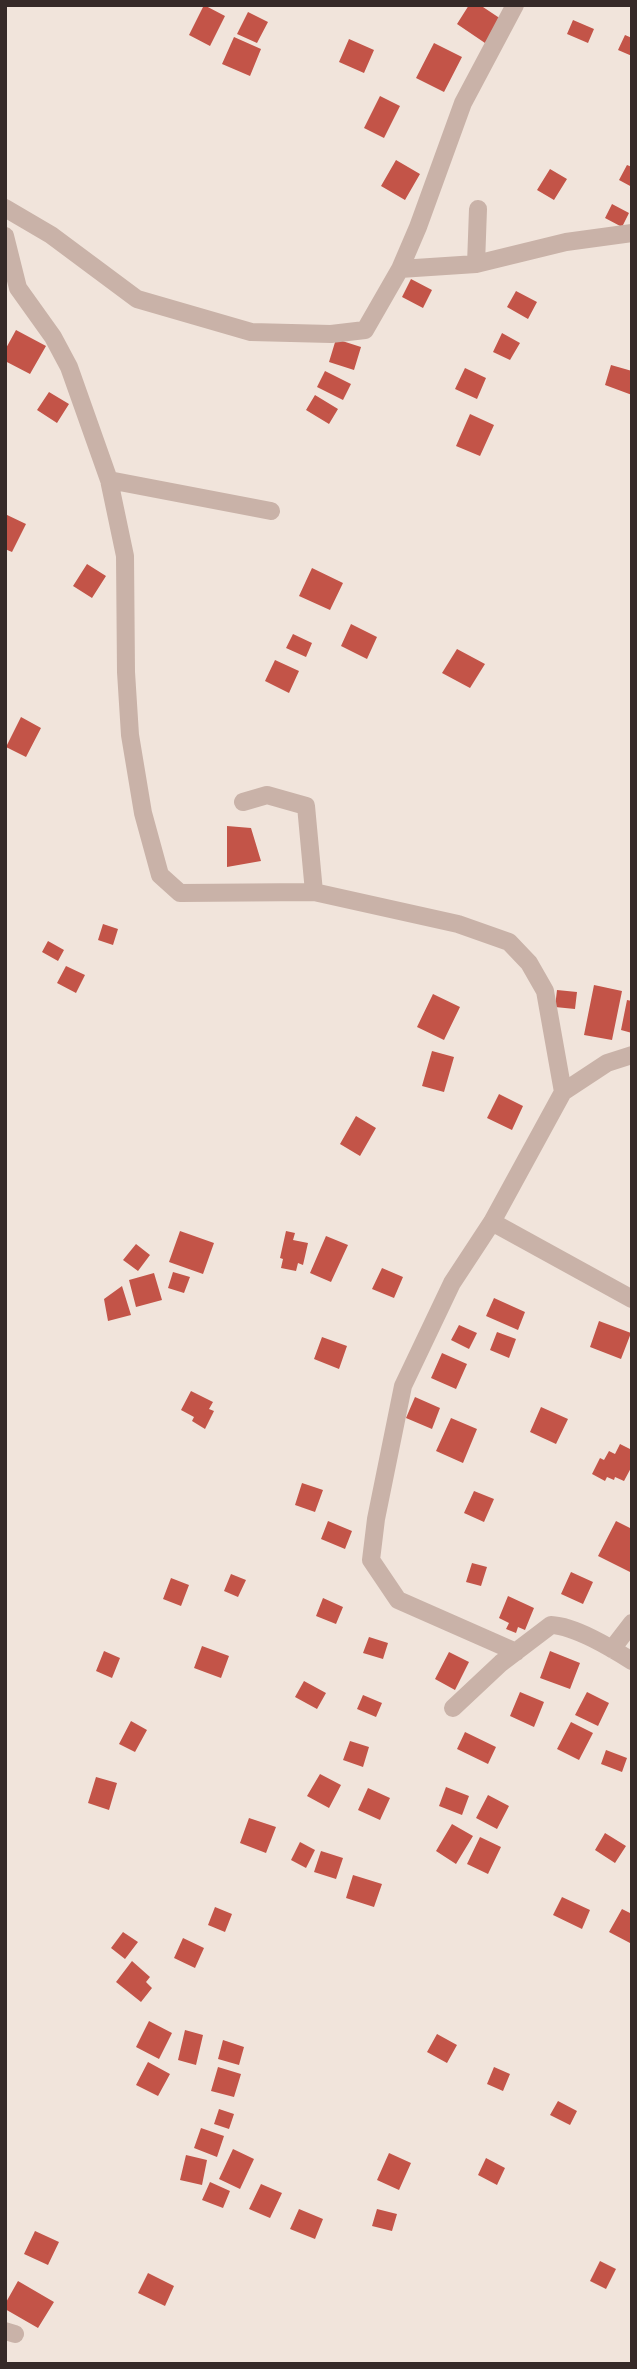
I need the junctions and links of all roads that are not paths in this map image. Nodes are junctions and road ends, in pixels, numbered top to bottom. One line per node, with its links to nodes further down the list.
1 (515, 5): 7 (street)
2 (5, 208): 7 (street)
3 (478, 209): 6 (street)
4 (632, 233): 6 (street)
5 (5, 236): 8 (street)
6 (476, 264): 7 (street)
7 (400, 269)
8 (109, 480): 9 (street); 11 (street)
9 (271, 511)
10 (243, 802): 11 (street)
11 (314, 892): 13 (street)
12 (632, 1055): 13 (street)
13 (563, 1092): 14 (street)
14 (492, 1222): 15 (street); 18 (street)
15 (632, 1299)
16 (632, 1623): 17 (street)
17 (612, 1649): 18 (street); 19 (street)
18 (516, 1652): 20 (street)
19 (632, 1661)
20 (453, 1708)

